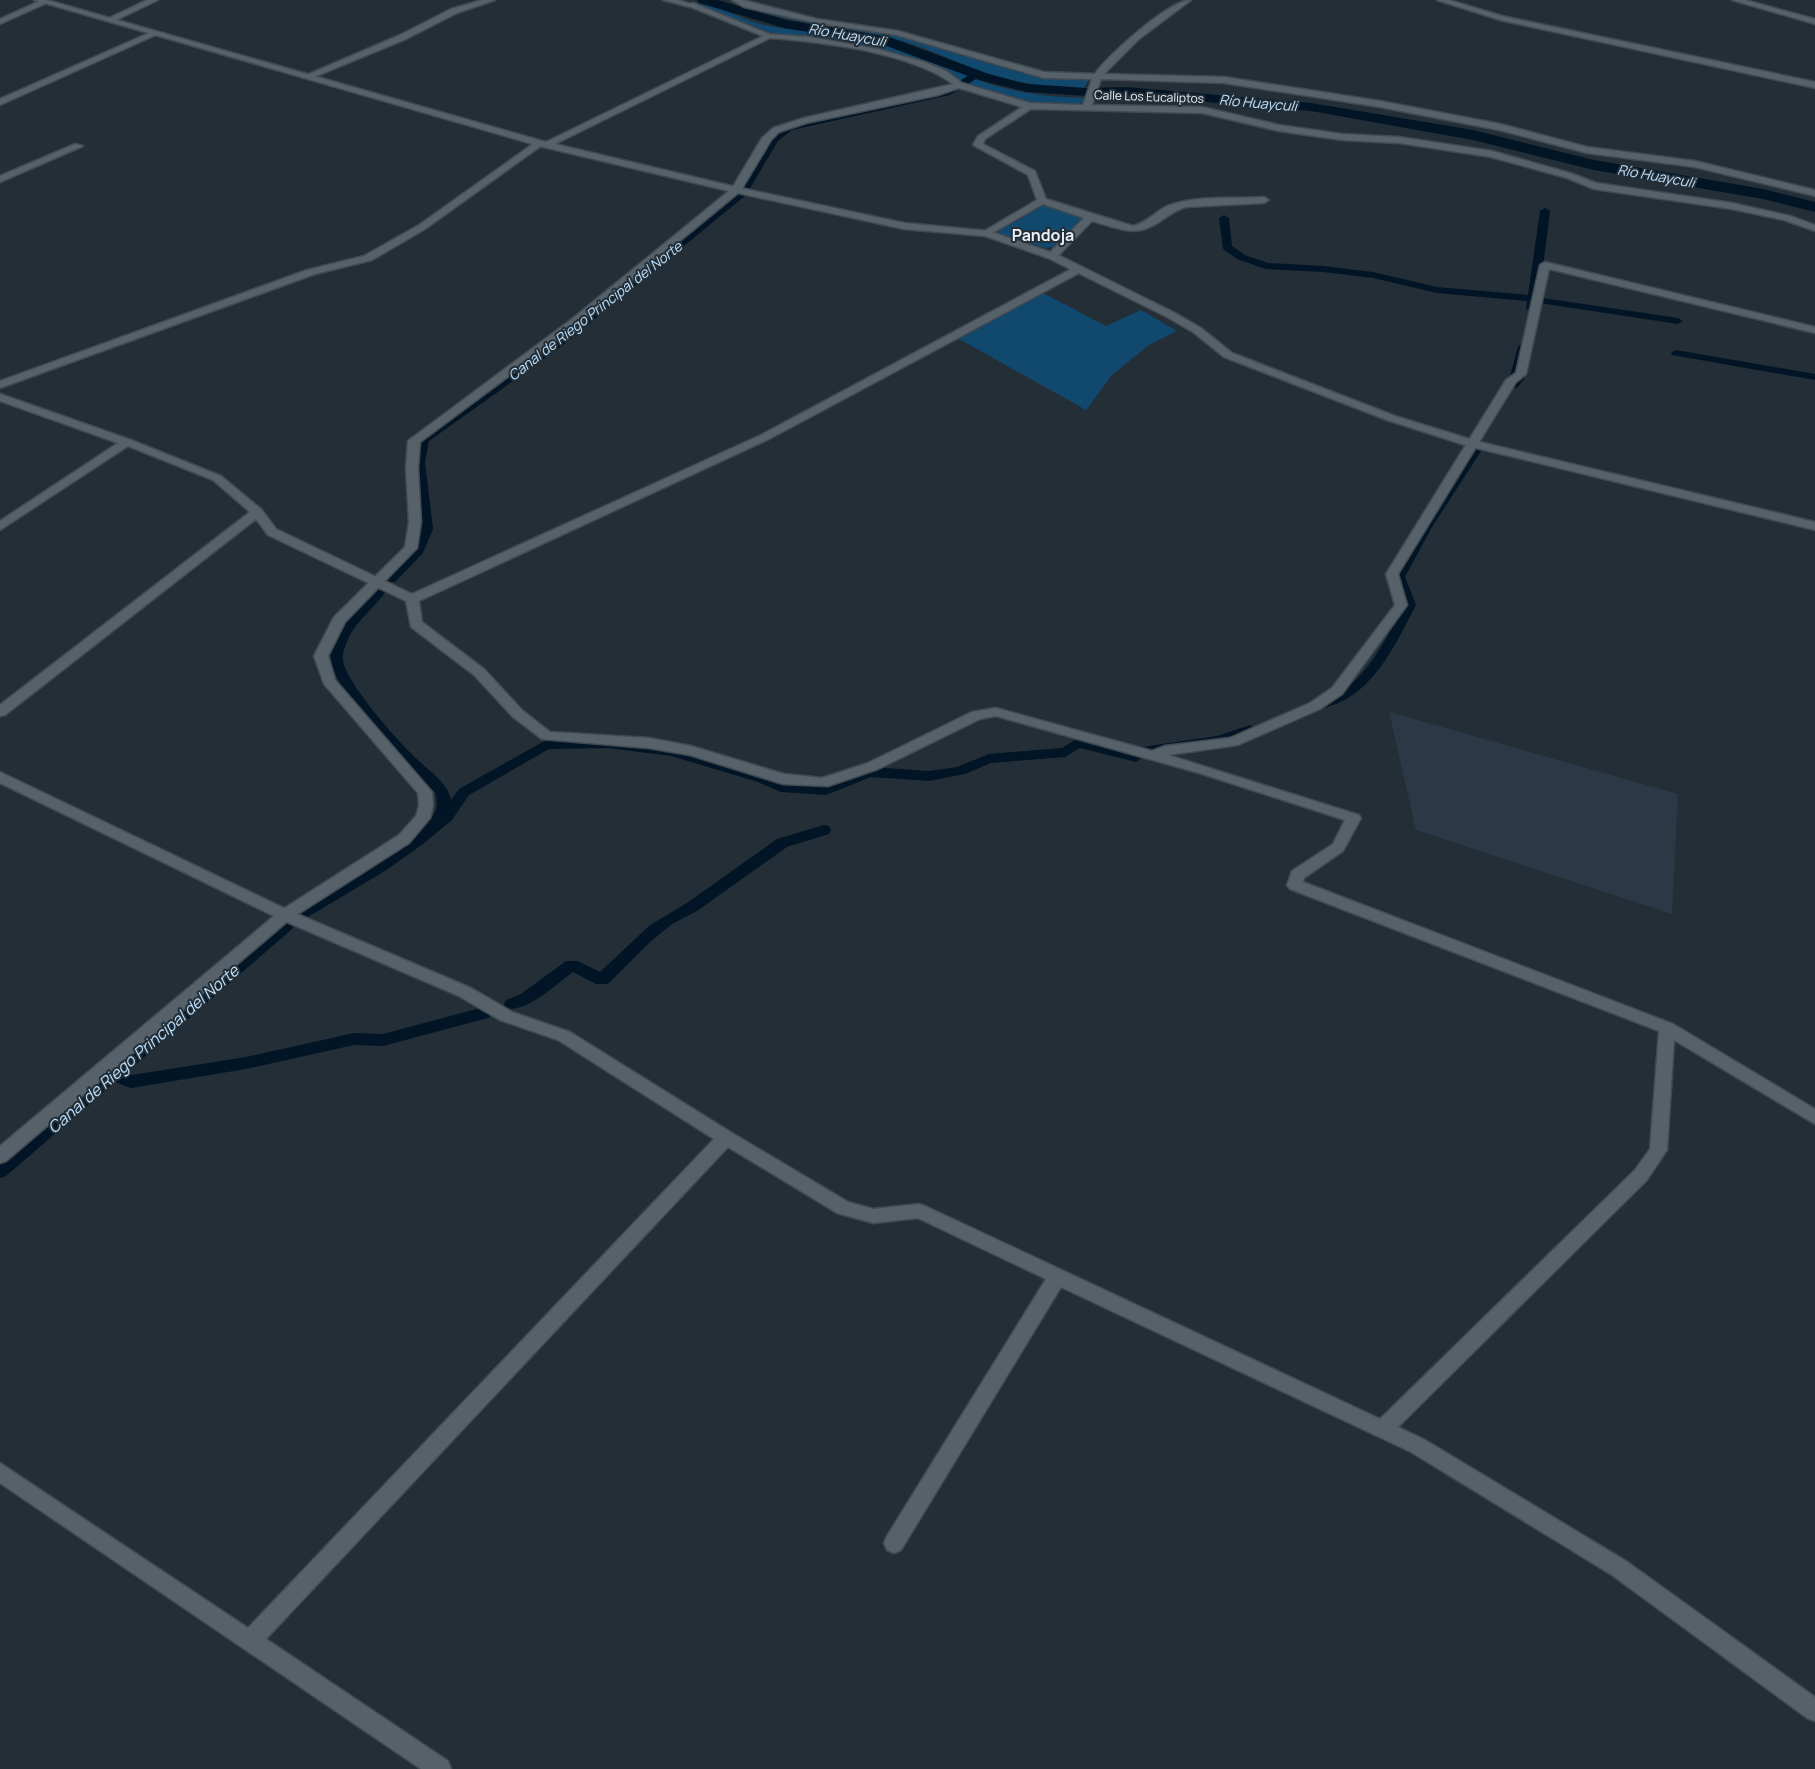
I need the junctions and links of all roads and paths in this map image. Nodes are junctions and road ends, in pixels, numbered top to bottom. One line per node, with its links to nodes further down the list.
1 (154, 0): 10 (street)
2 (491, 0): 16 (street)
3 (667, 0): 9 (street, Calle Los Eucaliptos)
4 (736, 0): 15 (street)
5 (1186, 0): 15 (street)
6 (1441, 0): 18 (street)
7 (1736, 0): 12 (street)
8 (41, 1): 10 (street); 11 (street)
9 (695, 2): 14 (street, Calle Los Eucaliptos)
10 (109, 20): 13 (street)
11 (0, 22)
12 (1815, 22)
13 (154, 34): 16 (street); 19 (street)
14 (770, 36): 17 (street, Calle Los Eucaliptos); 22 (street)
15 (1098, 76): 20 (street); 26 (street)
16 (306, 77): 22 (street)
17 (958, 85): 21 (street, Calle Los Eucaliptos); 25 (street)
18 (1815, 86)
19 (0, 102)
20 (1088, 104): 21 (street, Calle Los Eucaliptos); 30 (street, Calle Los Eucaliptos)
21 (1029, 106): 28 (street)
22 (543, 144): 25 (street); 35 (street)
23 (78, 146): 24 (street)
24 (0, 179)
25 (736, 190): 31 (street); 42 (street)
26 (1815, 193)
27 (1264, 200): 29 (street)
28 (1042, 201): 29 (street); 31 (street)
29 (1090, 217): 32 (street)
30 (1815, 228)
31 (986, 233): 32 (street)
32 (1052, 256): 33 (street)
33 (1079, 270): 38 (street); 43 (street)
34 (1815, 330): 38 (street)
35 (0, 385)
36 (0, 397): 37 (street)
37 (127, 442): 39 (street); 40 (street)
38 (1472, 444): 41 (street); 45 (street)
39 (257, 512): 42 (street); 44 (street)
40 (0, 526)
41 (1815, 526)
42 (378, 581): 43 (street); 47 (street)
43 (412, 599): 45 (street)
44 (0, 712)
45 (1152, 756): 48 (street)
46 (0, 777): 47 (street)
47 (285, 915): 50 (street); 51 (street)
48 (1667, 1028): 49 (street); 53 (street)
49 (1815, 1117)
50 (726, 1138): 52 (street); 56 (street)
51 (0, 1156)
52 (1058, 1276): 53 (street); 55 (street)
53 (1383, 1429): 57 (street)
54 (0, 1472): 56 (street)
55 (894, 1542)
56 (250, 1641): 58 (street)
57 (1815, 1710)
58 (440, 1769)

